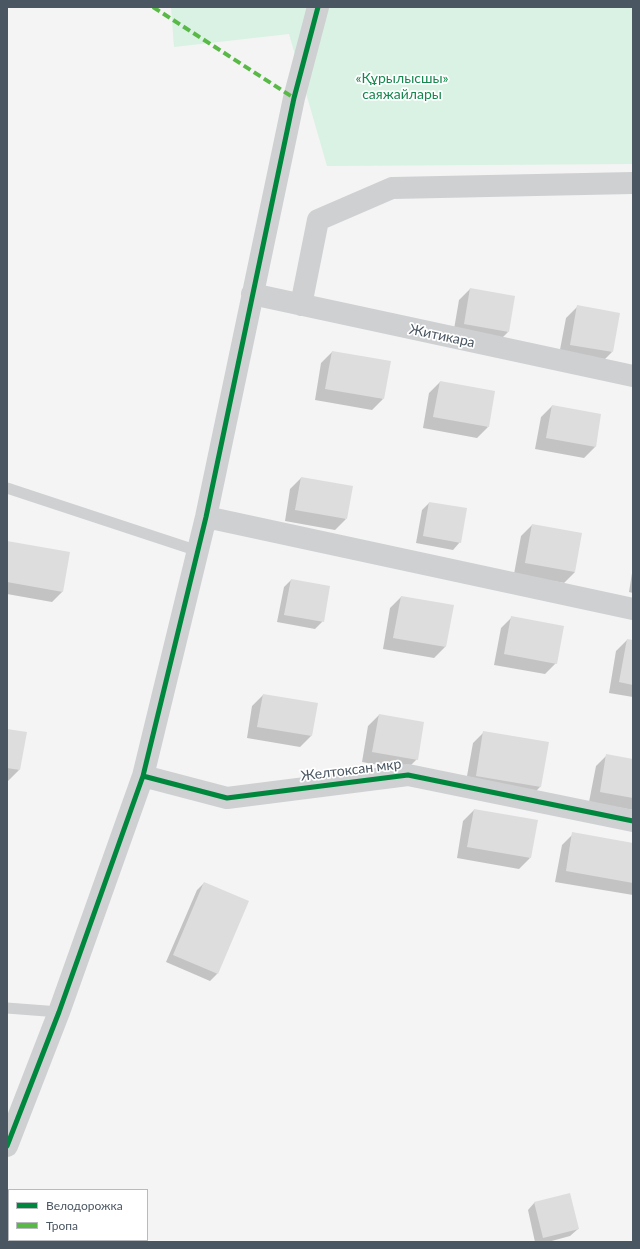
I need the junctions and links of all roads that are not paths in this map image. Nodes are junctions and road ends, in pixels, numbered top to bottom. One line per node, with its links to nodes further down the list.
1 (318, 7): 3 (street)
2 (633, 184): 4 (street)
3 (252, 294): 4 (street, Житикара); 7 (street)
4 (301, 305): 5 (street, Житикара)
5 (633, 376)
6 (7, 488): 8 (lane)
7 (206, 517): 8 (street); 9 (street)
8 (198, 551): 10 (street)
9 (633, 609)
10 (143, 776): 11 (street, Желтоксан мкр); 13 (street)
11 (633, 821)
12 (7, 1008): 13 (lane)
13 (59, 1012): 14 (street)
14 (7, 1146)

